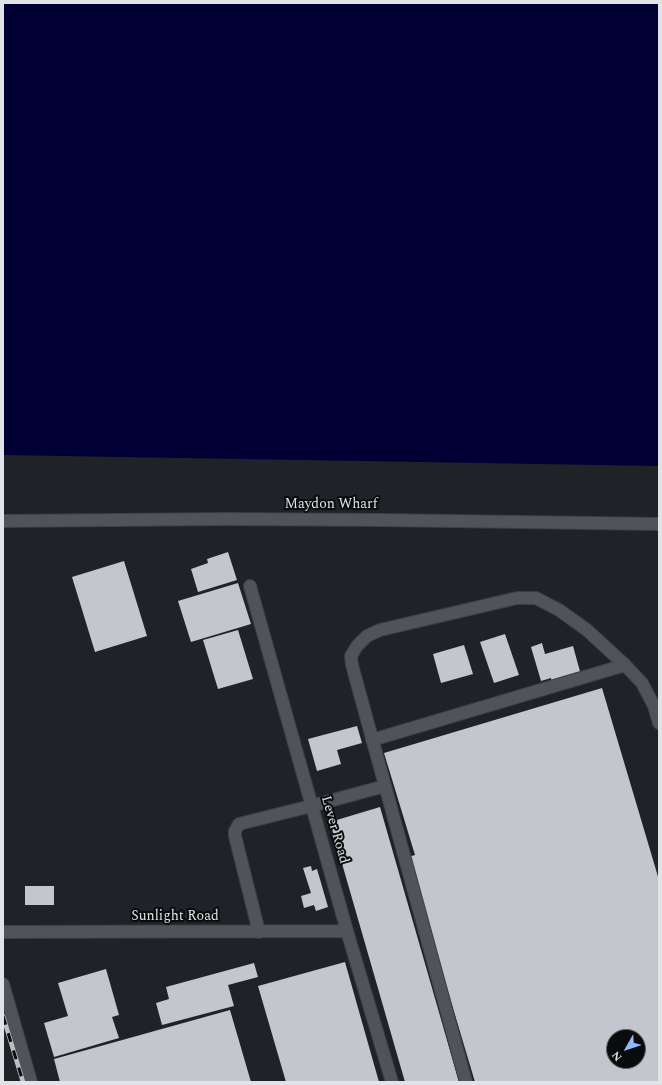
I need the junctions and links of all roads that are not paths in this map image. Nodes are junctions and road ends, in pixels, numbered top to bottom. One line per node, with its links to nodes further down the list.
1 (3, 521): 2 (street, Maydon Wharf)
2 (659, 524)
3 (250, 586): 8 (street, Lever Road)
4 (625, 665): 5 (street); 6 (street); 6 (street)
5 (659, 723)
6 (372, 740): 7 (street)
7 (385, 786): 8 (street); 15 (street)
8 (311, 806): 9 (street, Lever Road); 11 (street)
9 (347, 931): 11 (street, Sunlight Road); 14 (street, Lever Road)
10 (3, 932): 11 (street, Sunlight Road)
11 (259, 932)
12 (3, 984): 13 (street)
13 (31, 1082)
14 (392, 1082)
15 (466, 1082)

